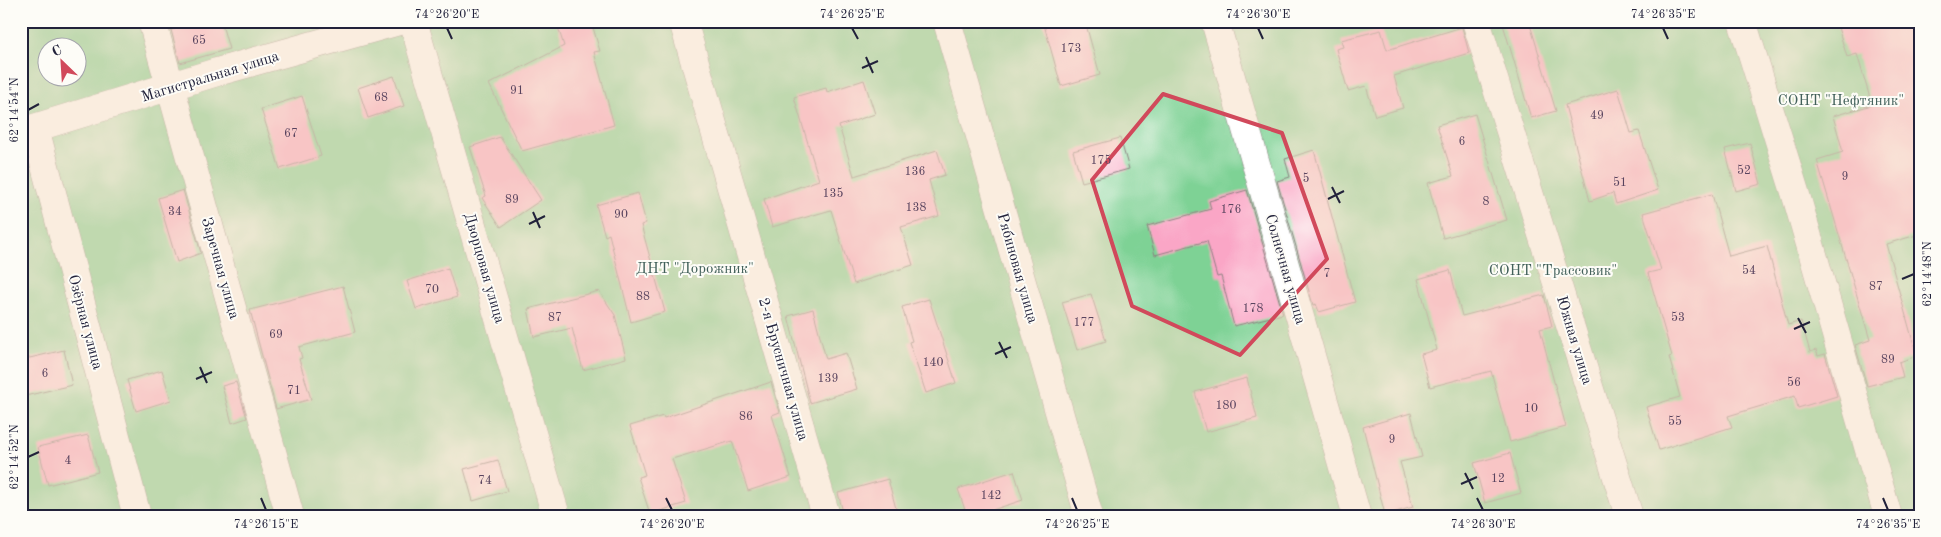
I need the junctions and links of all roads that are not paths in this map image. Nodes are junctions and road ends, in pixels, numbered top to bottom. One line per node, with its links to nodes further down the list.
1 (152, 21): 9 (street, Заречная улица)
2 (399, 21): 9 (street, Магистральная улица)
3 (413, 21): 13 (street, Дворцовая улица)
4 (683, 21): 14 (street, 2-я Брусничная улица)
5 (946, 21): 15 (street, Рябиновая улица)
6 (1215, 21): 16 (street, Солнечная улица)
7 (1476, 21): 17 (street, Южная улица)
8 (1742, 21): 18 (street)
9 (170, 87): 10 (street, Магистральная улица); 12 (street, Заречная улица)
10 (28, 130): 11 (street, Озёрная улица)
11 (137, 516)
12 (290, 516)
13 (556, 516)
14 (826, 516)
15 (1089, 516)
16 (1357, 516)
17 (1630, 516)
18 (1888, 516)

